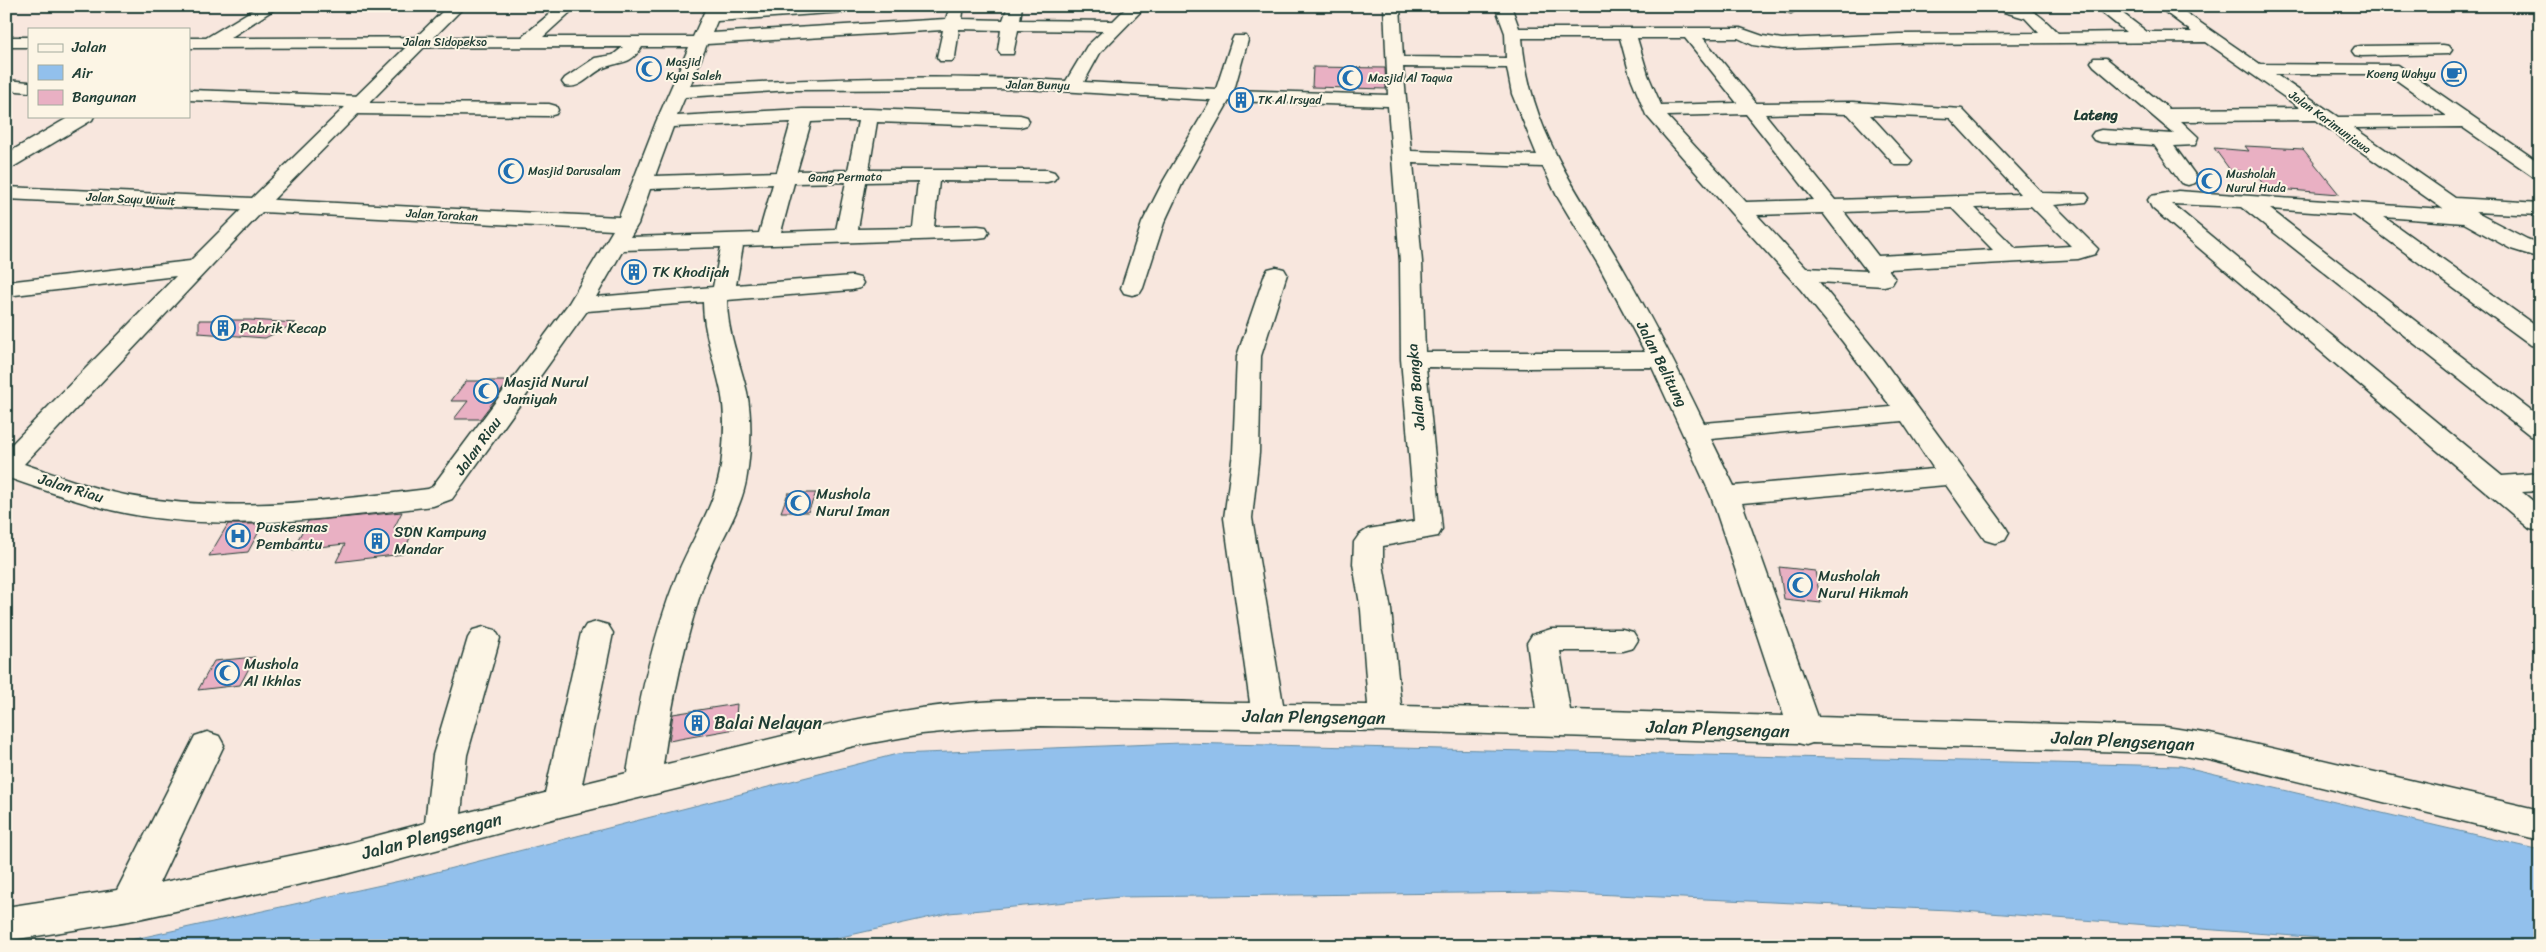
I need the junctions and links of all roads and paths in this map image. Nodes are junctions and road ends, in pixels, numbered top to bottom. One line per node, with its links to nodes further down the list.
1 (271, 6): 32 (street)
2 (457, 6): 28 (street)
3 (569, 6): 29 (street)
4 (958, 6): 14 (street)
5 (1016, 6): 15 (street)
6 (1138, 6): 17 (street)
7 (1392, 6): 39 (street, Jalan Bangka)
8 (1503, 6): 20 (street, Jalan Belitung)
9 (2011, 6): 24 (street)
10 (2102, 6): 22 (street)
11 (2165, 6): 23 (street, Jalan Karimunjawa)
12 (844, 8): 16 (street)
13 (895, 10): 18 (street)
14 (952, 24): 15 (street); 18 (street); 37 (street)
15 (1010, 25): 17 (street); 33 (street)
16 (707, 26): 18 (street); 30 (street, Jalan Sidopekso); 46 (street, Jalan Riau)
17 (1116, 26): 44 (street)
18 (893, 27)
19 (1628, 32): 20 (street); 21 (street); 54 (street)
20 (1513, 33): 41 (street, Jalan Belitung)
21 (1690, 33): 24 (street); 51 (street)
22 (2142, 37): 23 (street); 24 (street)
23 (2210, 37): 38 (street, Jalan Karimunjawa)
24 (2053, 38)
25 (1240, 40): 48 (street)
26 (6, 42): 27 (street)
27 (28, 42)
28 (421, 42): 29 (street, Jalan Sidopekso); 32 (street, Jalan Sidopekso); 50 (street)
29 (527, 42): 30 (street, Jalan Sidopekso)
30 (640, 42): 42 (street)
31 (190, 43): 32 (street, Jalan Sidopekso)
32 (208, 43): 36 (street)
33 (1007, 50)
34 (2443, 50): 35 (street)
35 (2342, 52)
36 (190, 54)
37 (946, 57)
38 (2259, 61): 59 (street, Jalan Karimunjawa); 61 (street)
39 (1394, 62): 41 (street); 49 (street, Jalan Bangka)
40 (2100, 62): 57 (street)
41 (1515, 63): 66 (street, Jalan Belitung)
42 (572, 82)
43 (6, 85): 45 (street)
44 (1073, 85): 46 (street, Jalan Bunyu); 48 (street, Jalan Bunyu)
45 (28, 86)
46 (678, 92): 62 (street, Jalan Riau)
47 (190, 94): 50 (street)
48 (1223, 95): 49 (street, Jalan Bunyu); 101 (street)
49 (1398, 101): 65 (street, Jalan Bangka)
50 (358, 105): 53 (street); 82 (street)
51 (1749, 107): 52 (street); 54 (street); 83 (street)
52 (1853, 108): 67 (street); 78 (street)
53 (549, 110)
54 (1653, 111): 84 (street)
55 (803, 115): 56 (street); 62 (street); 73 (street)
56 (869, 115): 60 (street); 71 (street)
57 (2164, 115): 59 (street); 64 (street)
58 (82, 118): 68 (street)
59 (2326, 118): 61 (street); 81 (street, Jalan Karimunjawa)
60 (1020, 121)
61 (2465, 121): 69 (street)
62 (665, 122): 75 (street, Jalan Riau)
63 (2100, 136): 64 (street)
64 (2160, 140): 74 (street)
65 (1403, 157): 66 (street); 107 (street, Jalan Bangka)
66 (1550, 161): 106 (street, Jalan Belitung)
67 (1902, 161)
68 (6, 162)
69 (2540, 172)
70 (929, 175): 71 (street, Gang Permata); 72 (street, Gang Permata); 89 (street)
71 (858, 176): 73 (street, Gang Permata); 91 (street)
72 (1047, 176)
73 (786, 178): 75 (street, Gang Permata); 92 (street)
74 (2188, 179)
75 (644, 183): 90 (street, Jalan Riau)
76 (6, 193): 82 (street, Jalan Sayu Wiwit)
77 (2079, 198): 78 (street)
78 (2036, 199): 80 (street); 95 (street)
79 (2254, 202): 85 (street); 109 (street); 110 (street); 115 (street)
80 (1959, 203): 83 (street); 95 (street)
81 (2450, 204): 86 (street); 87 (street, Jalan Karimunjawa)
82 (257, 205): 90 (street, Jalan Tarakan); 97 (street)
83 (1829, 206): 84 (street); 96 (street)
84 (1738, 209): 99 (street)
85 (2360, 209): 87 (street); 105 (street)
86 (2540, 209)
87 (2469, 217): 94 (street, Jalan Karimunjawa)
88 (978, 232): 89 (street, Jalan Tarakan)
89 (923, 233): 91 (street, Jalan Tarakan)
90 (621, 234): 93 (street, Jalan Tarakan); 104 (street, Jalan Riau)
91 (846, 236): 92 (street, Jalan Tarakan)
92 (768, 238): 93 (street, Jalan Tarakan)
93 (734, 239): 103 (street)
94 (2540, 251)
95 (2012, 256): 96 (street)
96 (1873, 263): 99 (street)
97 (198, 267): 102 (street); 112 (street)
98 (1276, 274): 122 (street)
99 (1799, 274): 108 (street)
100 (852, 283): 103 (street)
101 (1132, 288)
102 (6, 289)
103 (719, 293): 104 (street); 127 (street)
104 (580, 305): 112 (street, Jalan Riau)
105 (2540, 340)
106 (1661, 359): 107 (street); 111 (street, Jalan Belitung)
107 (1413, 360): 123 (street, Jalan Bangka)
108 (1909, 413): 111 (street); 113 (street)
109 (2540, 414)
110 (2540, 430)
111 (1696, 432): 116 (street, Jalan Belitung)
112 (6, 467)
113 (1951, 476): 116 (street); 118 (street)
114 (2540, 482): 115 (street)
115 (2495, 485): 117 (street)
116 (1725, 496): 125 (street, Jalan Belitung)
117 (2540, 522)
118 (1995, 533)
119 (597, 633): 128 (street)
120 (484, 638): 130 (street)
121 (1622, 640): 124 (street)
122 (1268, 716): 123 (street, Jalan Plengsengan); 127 (street, Jalan Plengsengan)
123 (1386, 718): 124 (street, Jalan Plengsengan)
124 (1555, 724): 125 (street, Jalan Plengsengan)
125 (1806, 732): 129 (street, Jalan Plengsengan)
126 (207, 745): 131 (street)
127 (642, 785): 128 (street, Jalan Plengsengan)
128 (560, 803): 130 (street, Jalan Plengsengan)
129 (2540, 825)
130 (442, 834): 131 (street, Jalan Plengsengan)
131 (129, 906): 132 (street, Jalan Plengsengan)
132 (6, 924)

